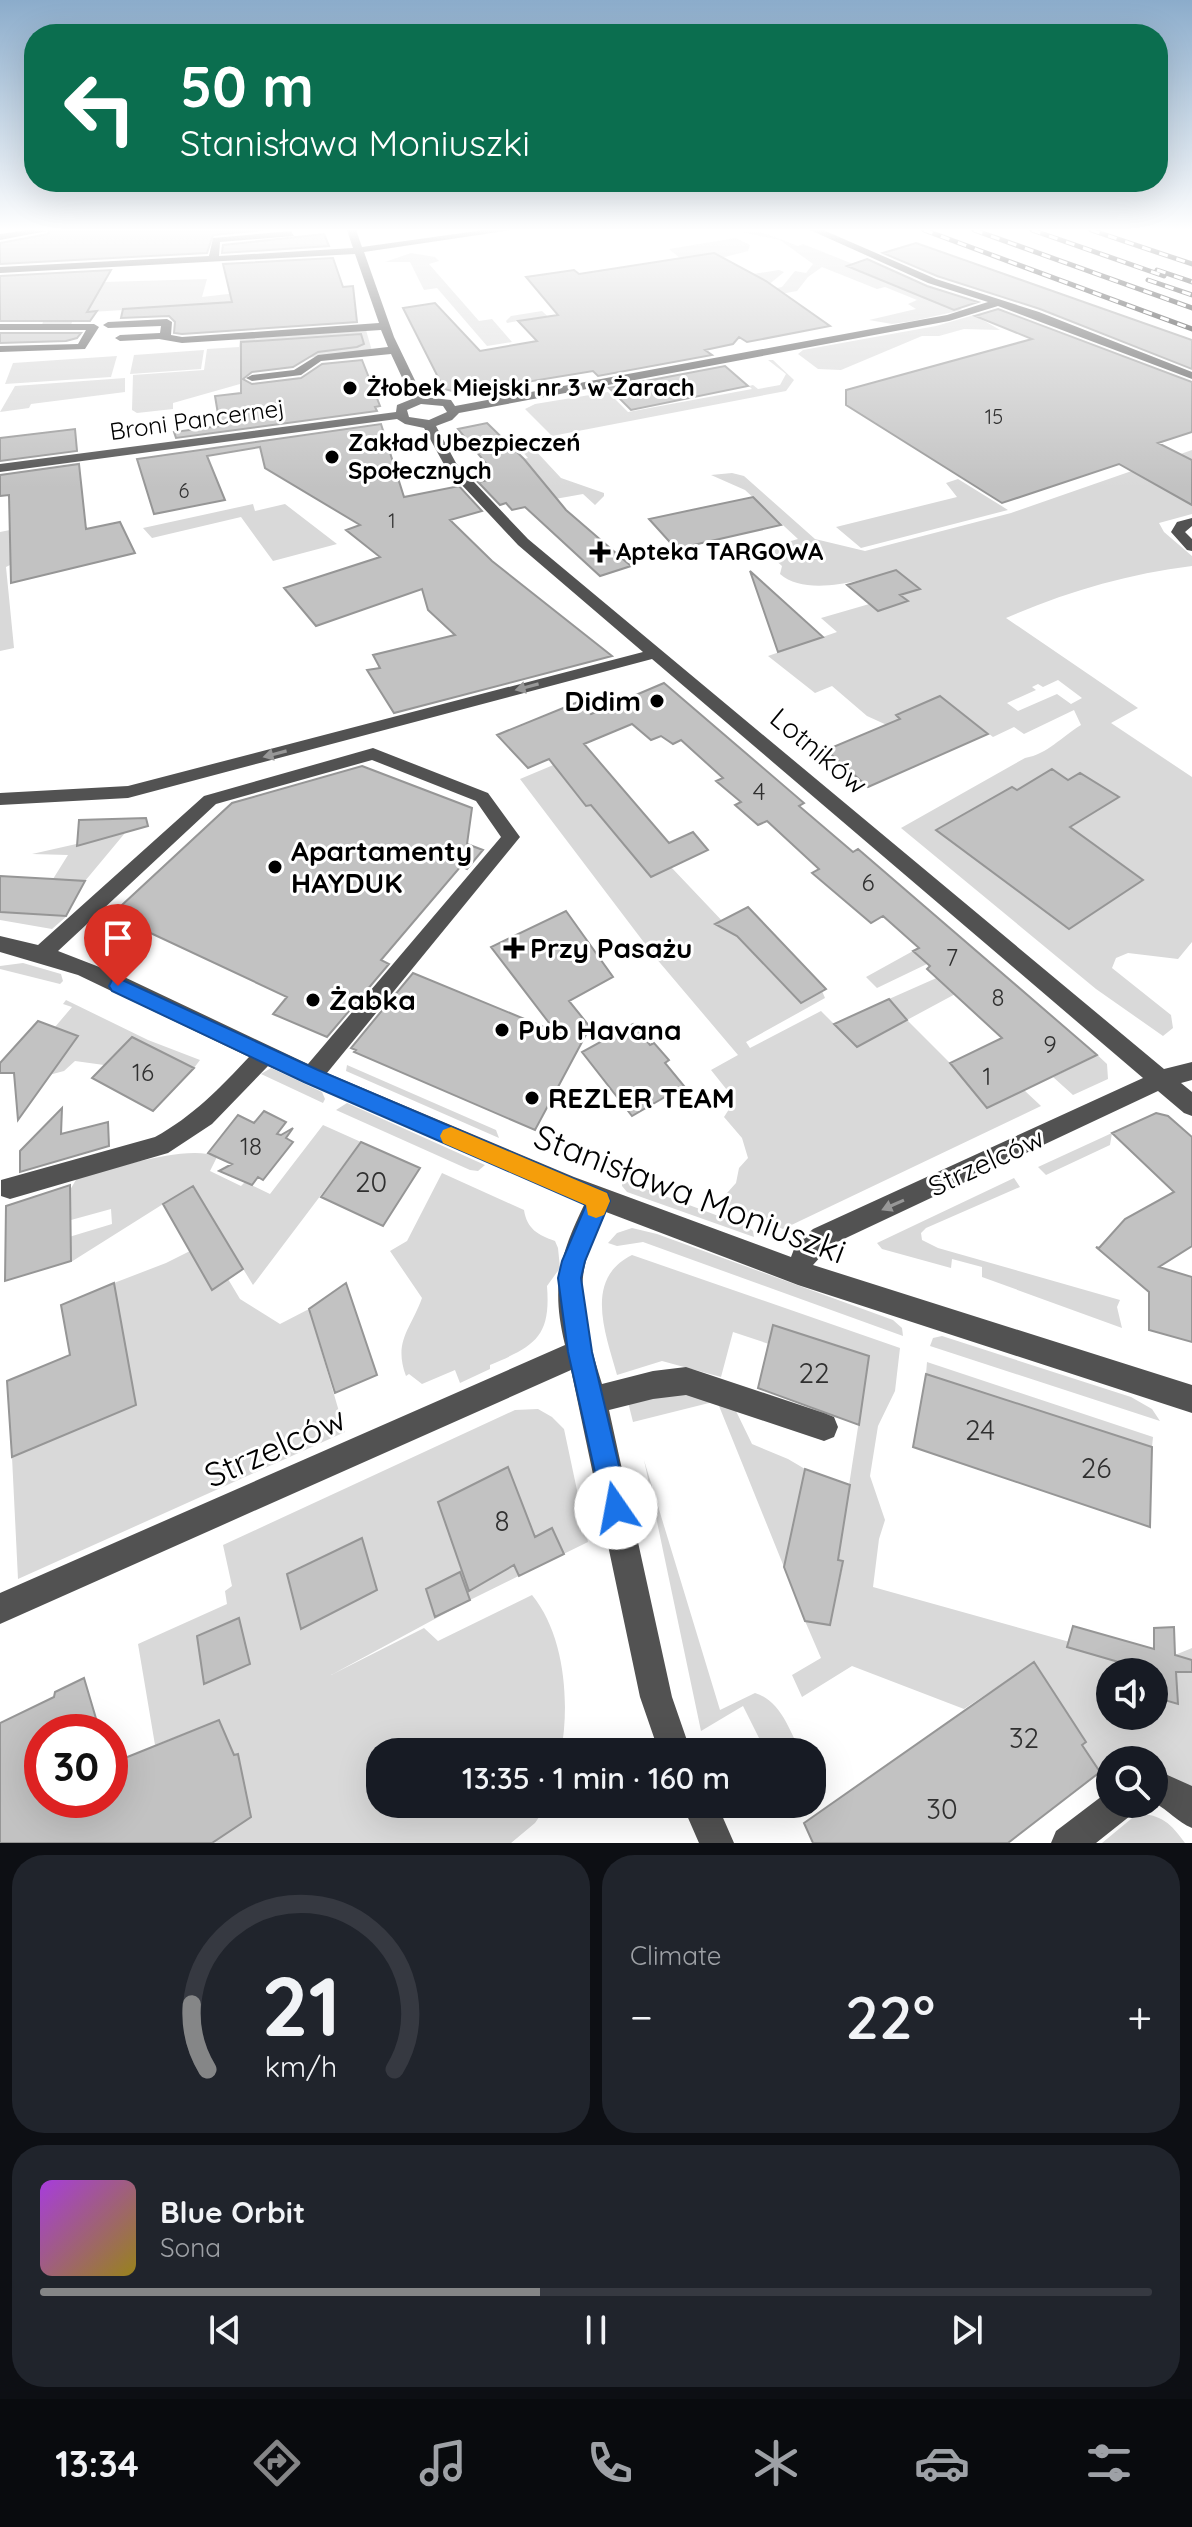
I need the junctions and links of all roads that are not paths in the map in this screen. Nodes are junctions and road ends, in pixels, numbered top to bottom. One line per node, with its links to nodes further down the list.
1 (382, 316): 5 (street)
2 (955, 316): 14 (street)
3 (1040, 316): 11 (street)
4 (108, 325): 7 (street)
5 (386, 326): 7 (street); 10 (street)
6 (0, 327): 9 (street)
7 (165, 337): 8 (street)
8 (120, 338)
9 (0, 349)
10 (395, 350): 12 (street); 13 (street)
11 (1192, 376)
12 (252, 378)
13 (419, 400): 14 (street); 15 (street)
14 (453, 410): 16 (street)
15 (400, 415): 16 (street); 17 (street, Broni Pancernej)
16 (428, 424): 20 (street, Lotników)
17 (0, 468)
18 (1192, 522): 19 (street)
19 (1192, 547)
20 (656, 653): 21 (street, one-way to 21); 29 (street, Lotników)
21 (360, 732): 22 (street); 23 (street, one-way to 23)
22 (373, 754): 25 (street); 28 (street)
23 (0, 799)
24 (0, 944): 25 (street, Stanisława Moniuszki)
25 (42, 954): 26 (street, Stanisława Moniuszki)
26 (265, 1055): 28 (street, Stanisława Moniuszki); 31 (street)
27 (1192, 1071): 29 (street, Strzelców)
28 (311, 1076): 32 (street, Stanisława Moniuszki)
29 (1160, 1080): 30 (street, Lotników); 33 (street, Strzelców, one-way to 33)
30 (1192, 1106)
31 (10, 1188)
32 (599, 1201): 33 (street, Stanisława Moniuszki); 34 (street)
33 (798, 1273): 35 (street, Stanisława Moniuszki)
34 (580, 1352): 36 (street); 38 (street, Strzelców)
35 (1192, 1399)
36 (593, 1400): 37 (street); 39 (street)
37 (824, 1427)
38 (0, 1609)
39 (670, 1738)
40 (1168, 1792): 41 (street)
41 (1192, 1811)
42 (705, 1818): 44 (street)
43 (1100, 1818): 45 (street)
44 (717, 1843)
45 (1068, 1843)

